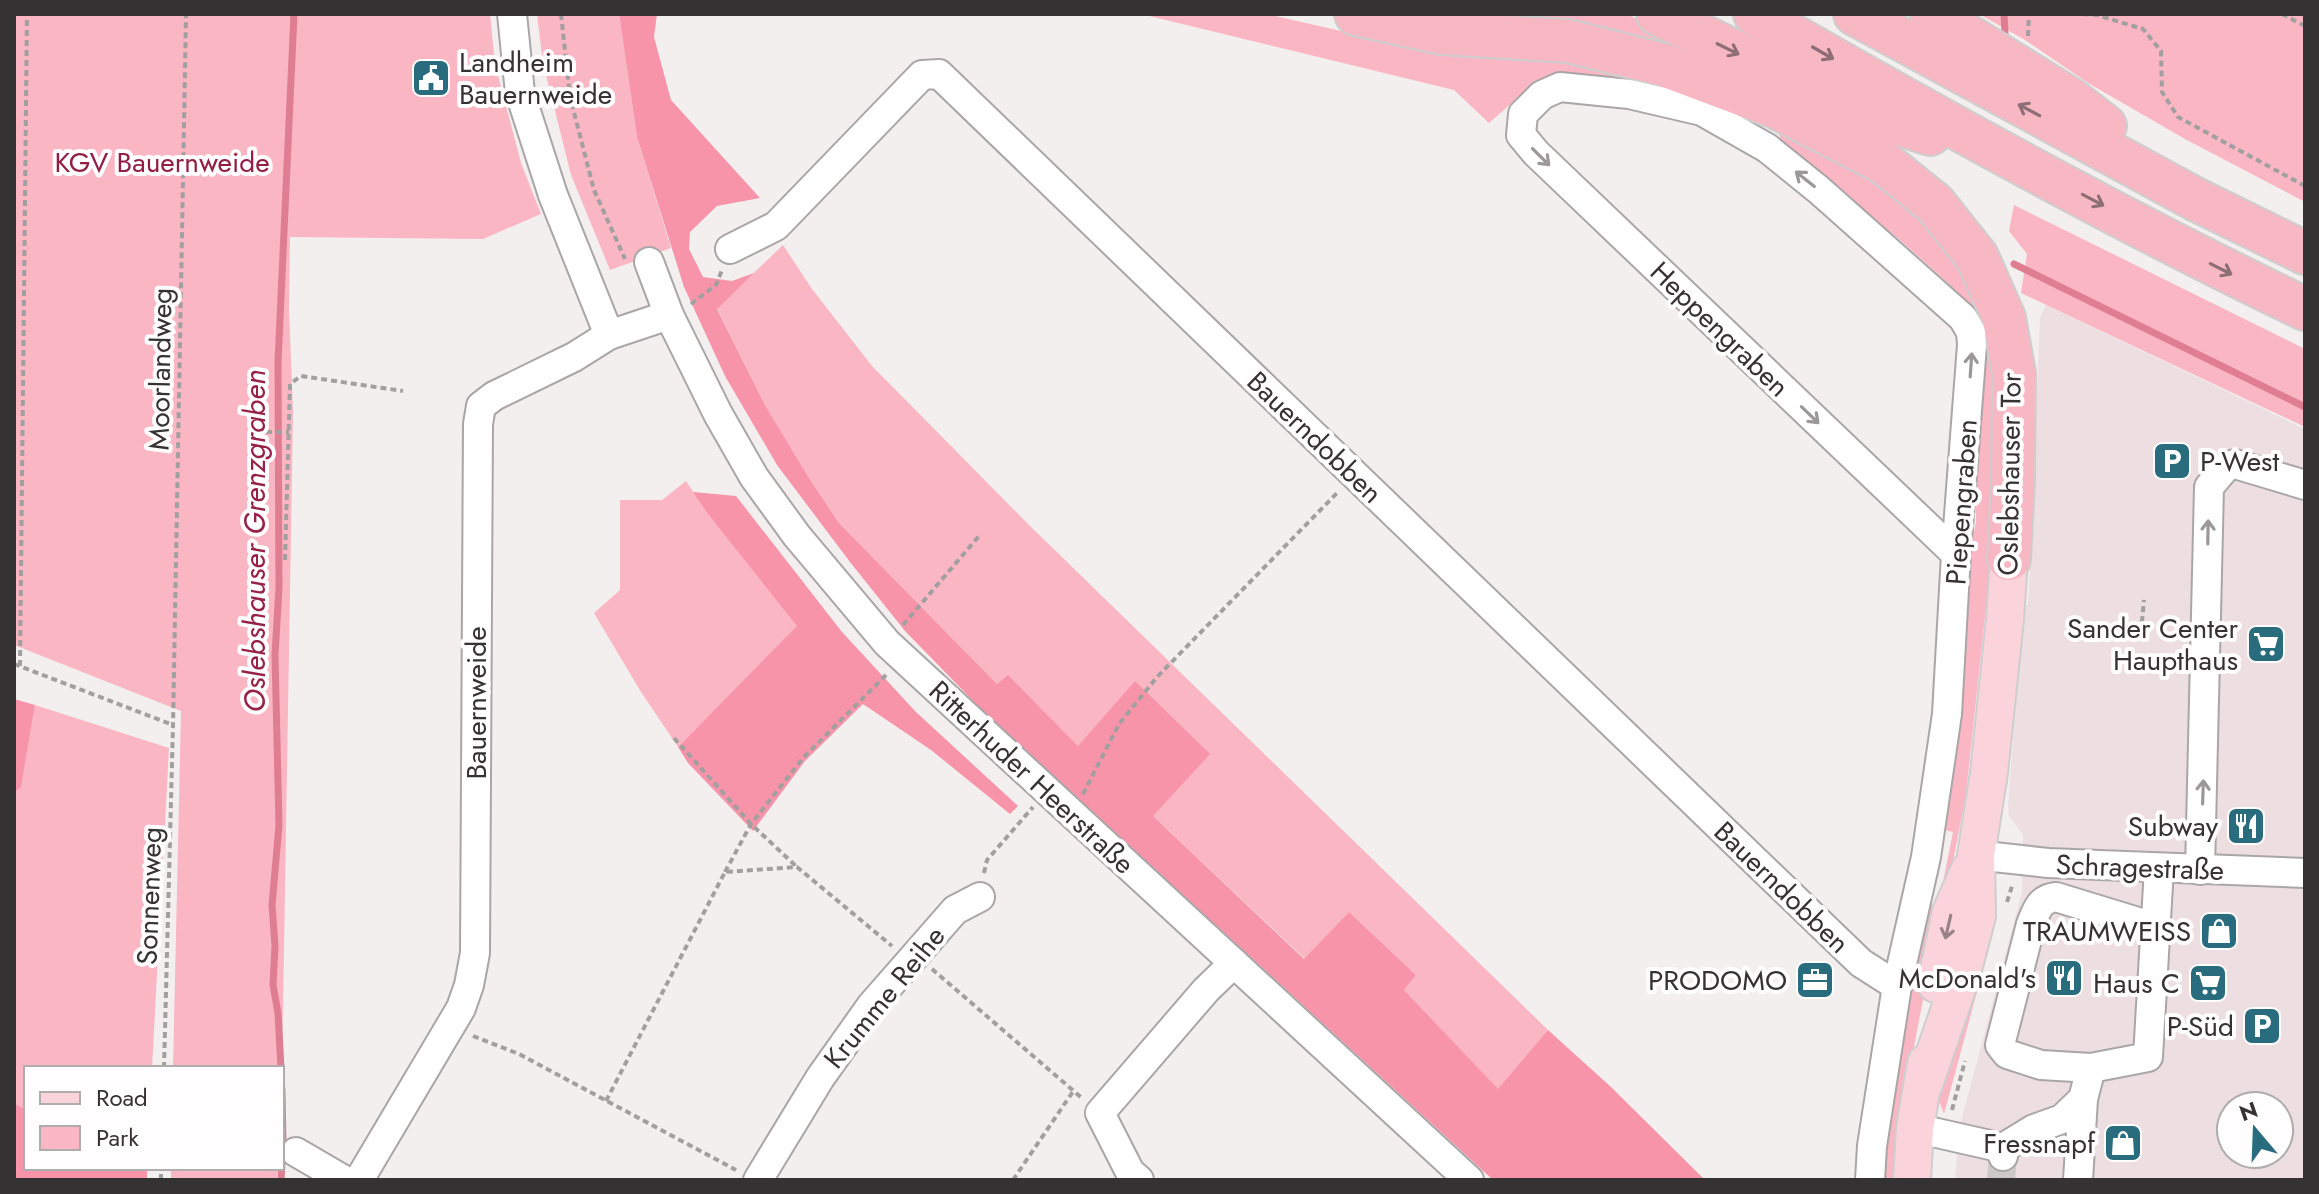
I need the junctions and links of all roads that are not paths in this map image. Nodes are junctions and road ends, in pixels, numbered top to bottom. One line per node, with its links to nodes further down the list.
1 (512, 14): 15 (street)
2 (1356, 14): 18 (highway, Oslebshauser Tor)
3 (1658, 14): 8 (highway, one-way to 8)
4 (1755, 14): 8 (highway, one-way to 8)
5 (1855, 14): 9 (highway, one-way to 5)
6 (1932, 14): 9 (highway)
7 (1542, 95): 17 (street, Heppengraben, one-way to 17); 17 (street, Piepengraben, one-way to 7)
8 (2033, 169): 13 (highway, one-way to 13)
9 (2197, 199): 11 (highway)
10 (730, 249): 26 (street, Bauerndobben)
11 (2305, 253)
12 (639, 265): 14 (street, Ritterhuder Heerstraße)
13 (2305, 309)
14 (669, 315): 15 (street, Bauernweide); 25 (street, Ritterhuder Heerstraße)
15 (609, 335): 34 (street, Bauernweide)
16 (2305, 485): 21 (street, one-way to 16)
17 (1956, 554): 26 (street, Piepengraben)
18 (2009, 559): 19 (main road, Oslebshauser Tor)
19 (1976, 855): 20 (street, Schragestraße); 29 (main road, Oslebshauser Tor)
20 (2159, 868): 21 (street, Schragestraße); 24 (street)
21 (2200, 870): 22 (street, Schragestraße)
22 (2305, 873)
23 (980, 897): 31 (street, Krumme Reihe)
24 (2156, 924): 27 (street); 27 (street)
25 (1234, 963): 32 (street); 35 (street, Ritterhuder Heerstraße)
26 (1897, 986): 36 (street, Piepengraben)
27 (2091, 1068): 28 (street)
28 (2083, 1099): 29 (street); 38 (street)
29 (1915, 1128): 37 (main road, Oslebshauser Tor)
30 (296, 1152): 33 (street)
31 (750, 1176)
32 (1132, 1177)
33 (344, 1180)
34 (359, 1180)
35 (1469, 1180)
36 (1870, 1180)
37 (1912, 1180)
38 (2078, 1180)

